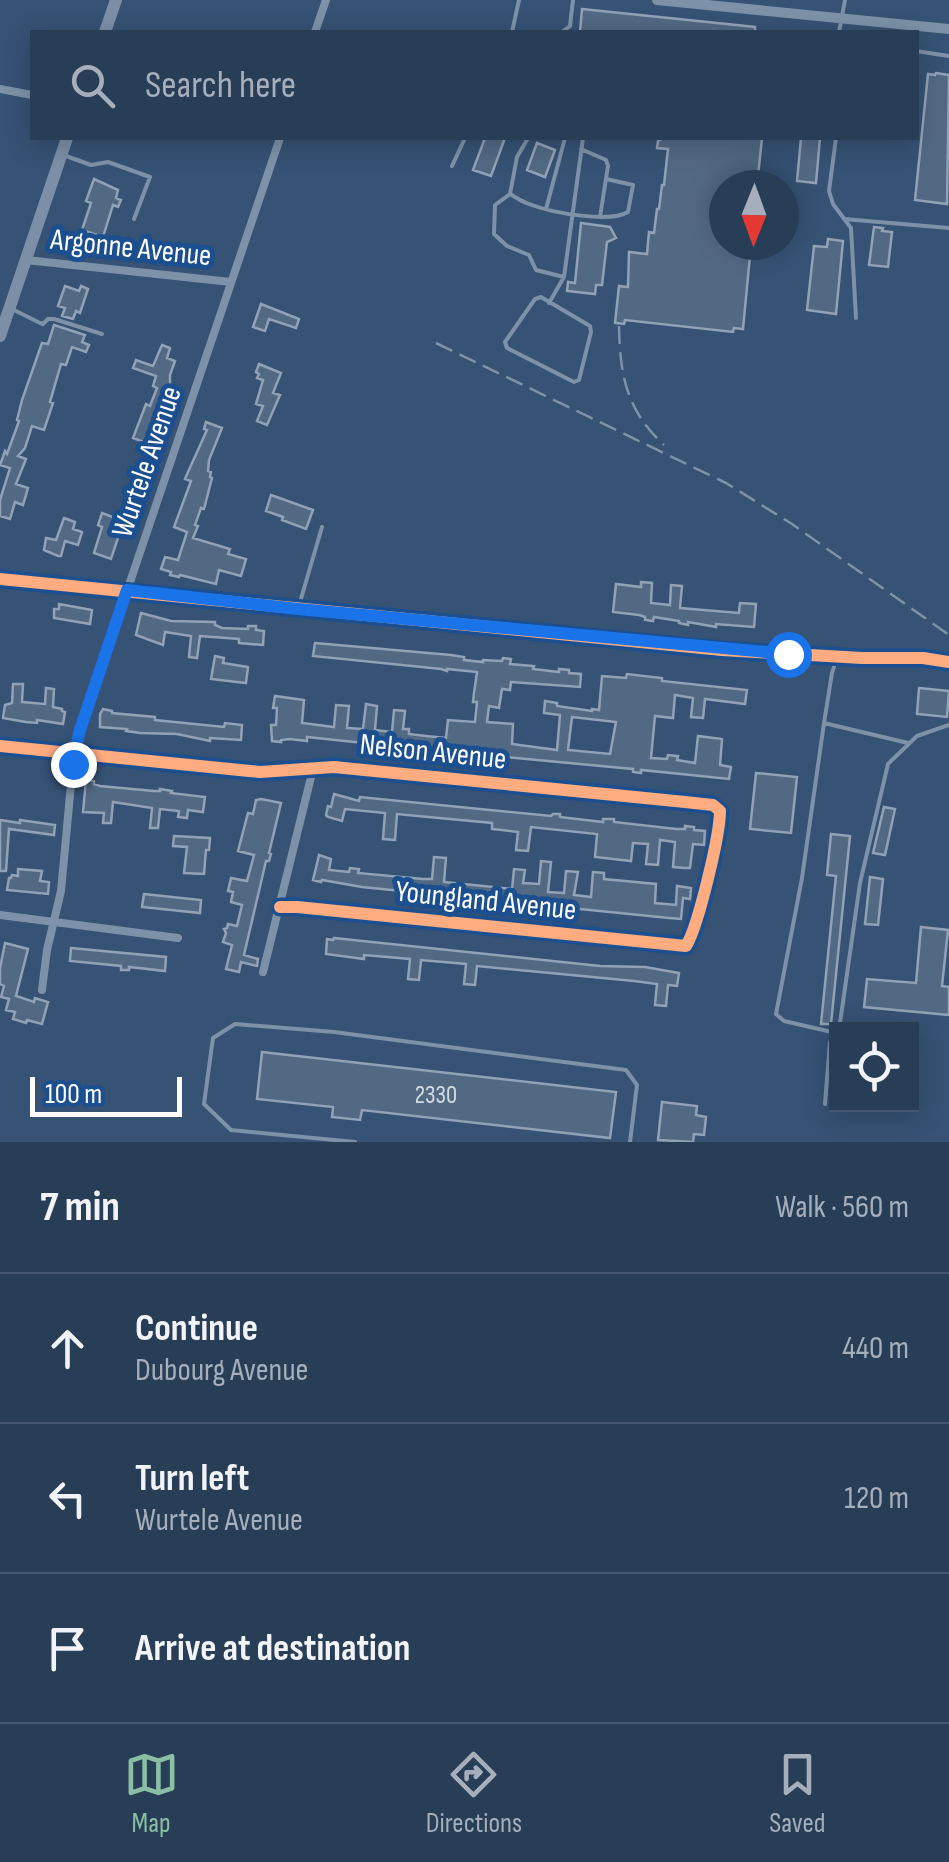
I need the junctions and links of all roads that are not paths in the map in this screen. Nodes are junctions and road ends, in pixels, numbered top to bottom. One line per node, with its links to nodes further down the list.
1 (116, 0): 10 (main road)
2 (326, 0): 11 (street)
3 (519, 0): 12 (lane)
4 (573, 0): 13 (lane)
5 (656, 0): 7 (street)
6 (845, 0): 9 (lane)
7 (718, 3): 8 (street)
8 (756, 5): 9 (street)
9 (841, 18): 14 (lane); 15 (street)
10 (106, 30)
11 (316, 30)
12 (512, 30)
13 (565, 30)
14 (839, 30)
15 (949, 30)
16 (919, 52): 17 (lane)
17 (949, 56)
18 (0, 90): 19 (street)
19 (30, 95)
20 (67, 140): 28 (main road)
21 (279, 140): 40 (street, Wurtele Avenue)
22 (465, 140): 29 (lane)
23 (527, 140): 31 (lane)
24 (564, 140): 32 (lane)
25 (582, 140): 27 (lane)
26 (836, 140): 35 (lane)
27 (581, 149): 30 (lane); 33 (lane)
28 (62, 154): 36 (lane); 38 (main road)
29 (452, 166)
30 (606, 178): 34 (lane); 34 (lane)
31 (510, 194): 32 (lane); 39 (lane)
32 (546, 209): 33 (lane)
33 (572, 213): 34 (lane); 39 (lane)
34 (600, 217)
35 (842, 218): 37 (lane); 43 (lane)
36 (134, 219)
37 (949, 228)
38 (26, 260): 40 (street, Argonne Avenue); 42 (main road)
39 (564, 277): 41 (lane)
40 (231, 282): 48 (street, Wurtele Avenue)
41 (549, 303): 41 (lane)
42 (10, 308): 44 (lane); 45 (main road)
43 (856, 318)
44 (102, 334)
45 (0, 336)
46 (322, 527): 49 (lane)
47 (0, 579): 48 (street)
48 (127, 590): 49 (street); 56 (street, Wurtele Avenue)
49 (298, 609): 50 (street)
50 (837, 656): 51 (street); 52 (lane)
51 (949, 662)
52 (824, 723): 54 (lane); 66 (lane)
53 (949, 726): 54 (lane)
54 (908, 744): 65 (lane)
55 (0, 746): 56 (street, Nelson Avenue)
56 (74, 752): 57 (street, Nelson Avenue); 60 (street, Wurtele Avenue)
57 (312, 769): 58 (street); 62 (street, Nelson Avenue)
58 (280, 907): 62 (street, Youngland Avenue); 63 (street)
59 (0, 915): 60 (street)
60 (55, 922): 61 (street); 64 (street, Wurtele Avenue)
61 (178, 938)
62 (686, 946)
63 (263, 972)
64 (42, 990)
65 (839, 1022)
66 (829, 1030)
67 (829, 1054): 68 (lane)
68 (825, 1104)
69 (355, 1142): 70 (lane)
70 (630, 1142)

